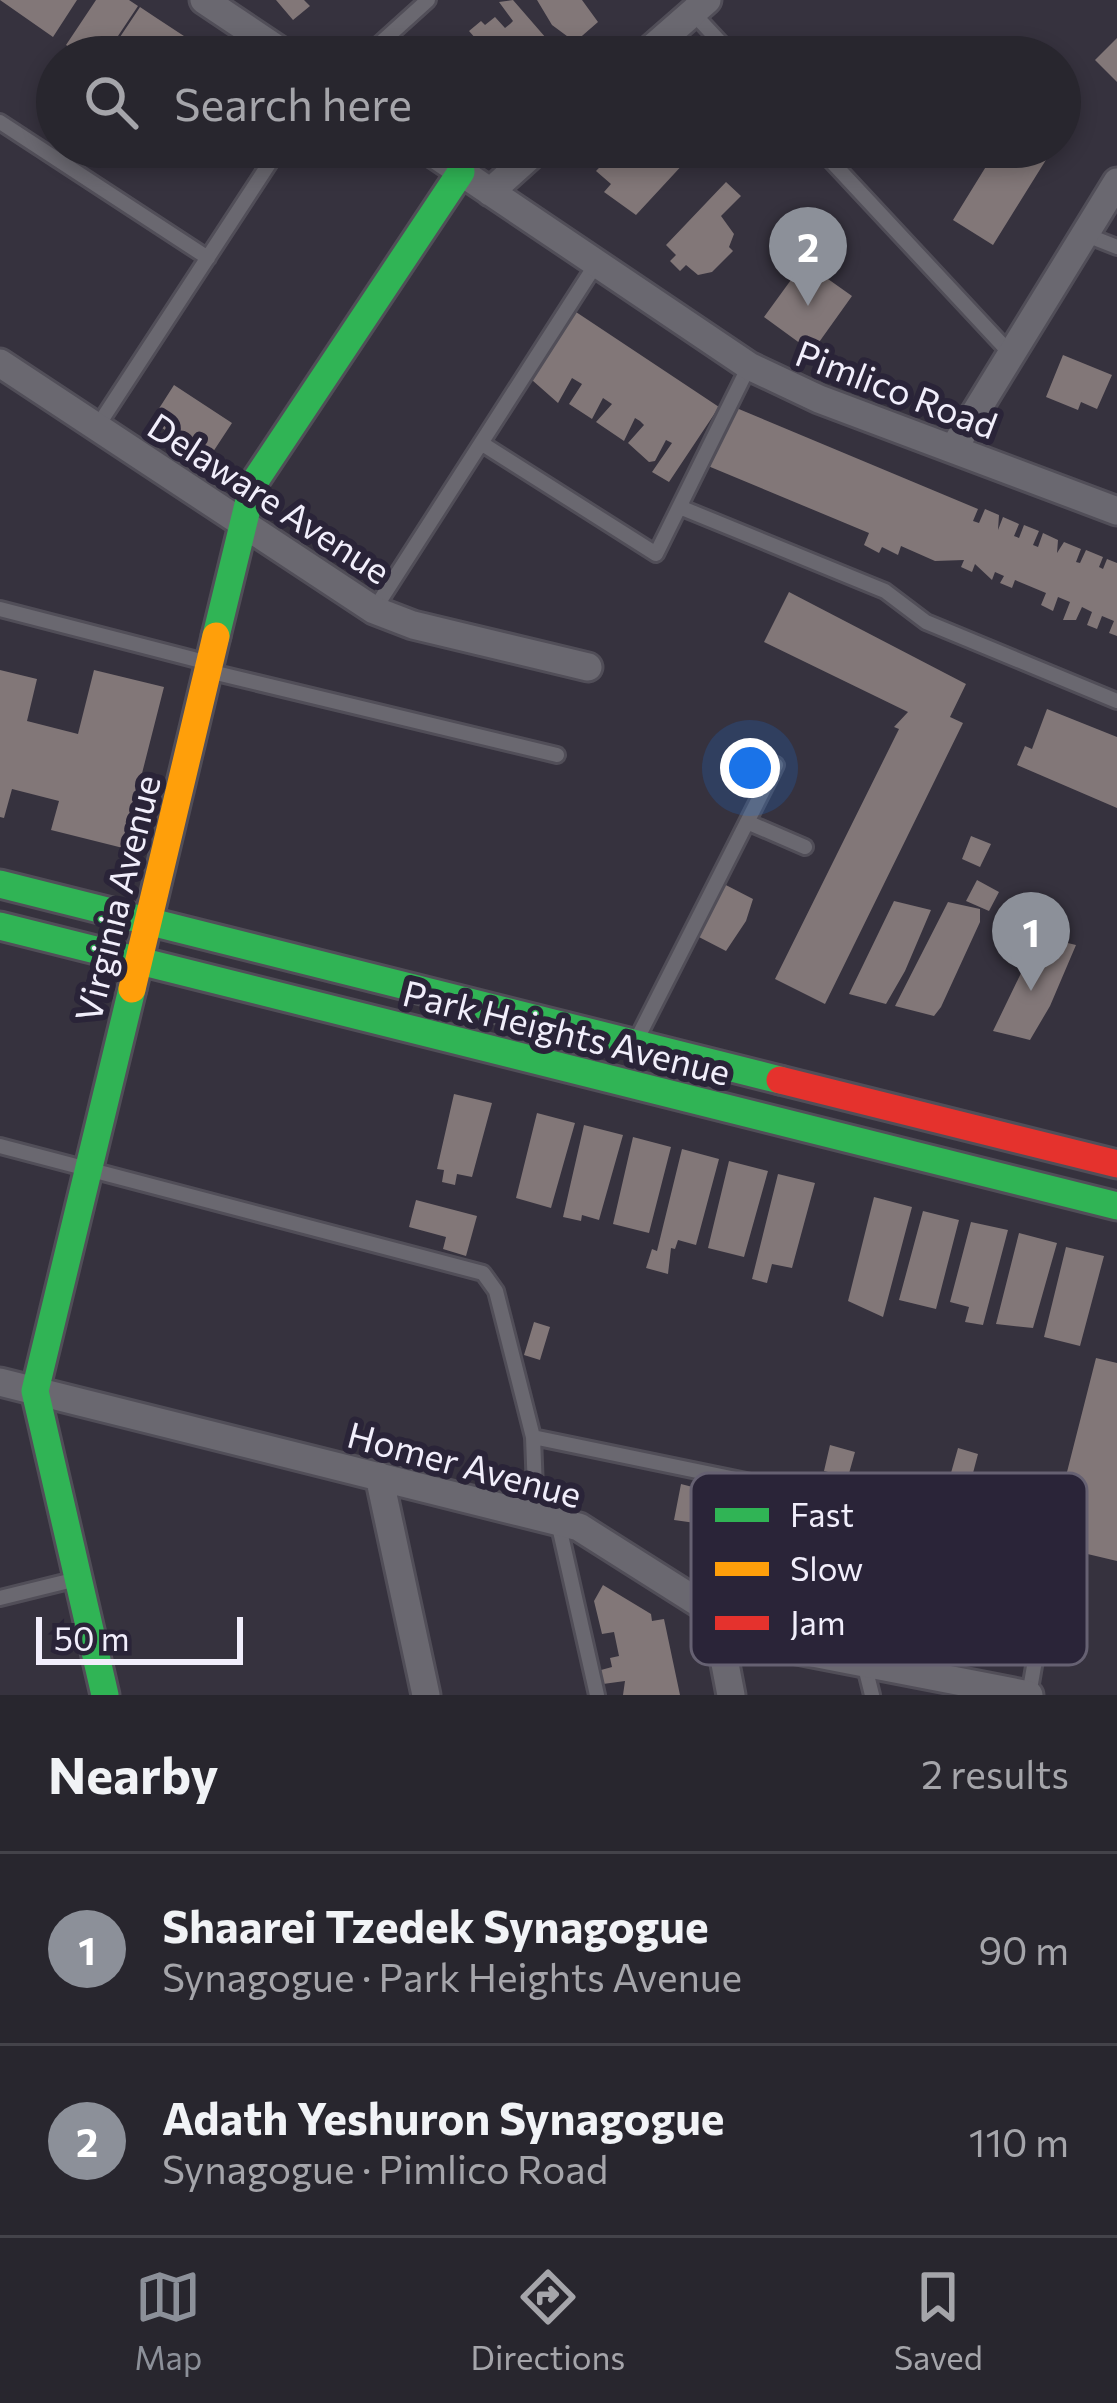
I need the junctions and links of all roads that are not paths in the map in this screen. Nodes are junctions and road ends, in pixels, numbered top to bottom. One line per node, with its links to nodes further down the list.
1 (204, 0): 4 (street)
2 (428, 0): 5 (lane)
3 (700, 6): 6 (street); 7 (lane)
4 (258, 36)
5 (388, 36)
6 (666, 36)
7 (720, 36)
8 (0, 122): 9 (lane)
9 (36, 146)
10 (70, 168): 20 (lane)
11 (266, 168): 20 (lane)
12 (455, 168): 15 (street, Pimlico Road)
13 (517, 168): 17 (street)
14 (838, 168): 22 (lane)
15 (461, 172): 17 (street, Pimlico Road); 30 (main road, Virginia Avenue)
16 (1117, 182): 18 (street)
17 (490, 192): 21 (street, Pimlico Road)
18 (1084, 234): 19 (lane); 22 (street)
19 (1117, 247)
20 (208, 258): 25 (lane)
21 (596, 264): 24 (street, Pimlico Road); 26 (lane)
22 (1010, 352): 27 (street)
23 (0, 363): 25 (street, Delaware Avenue)
24 (748, 366): 27 (street, Pimlico Road); 28 (lane)
25 (97, 428): 30 (street, Delaware Avenue)
26 (481, 443): 28 (lane); 32 (lane)
27 (953, 449): 29 (street, Pimlico Road)
28 (682, 508): 35 (lane)
29 (1117, 511)
30 (242, 523): 32 (street, Delaware Avenue); 33 (main road, Virginia Avenue)
31 (0, 608): 33 (lane)
32 (374, 610): 34 (street, Delaware Avenue)
33 (209, 667): 36 (lane); 41 (main road, Virginia Avenue)
34 (588, 667)
35 (1117, 700)
36 (557, 754)
37 (776, 765): 38 (lane)
38 (747, 822): 39 (lane); 44 (lane)
39 (805, 847)
40 (0, 884): 41 (main road, Park Heights Avenue)
41 (147, 921): 43 (main road, Virginia Avenue); 44 (main road, Park Heights Avenue)
42 (0, 926): 43 (main road, Park Heights Avenue)
43 (138, 960): 48 (main road, Virginia Avenue); 49 (main road, Park Heights Avenue)
44 (635, 1044): 45 (main road, Park Heights Avenue)
45 (1011, 1137): 47 (main road, Park Heights Avenue); 49 (lane)
46 (0, 1145): 48 (lane)
47 (1117, 1163)
48 (88, 1167): 52 (main road, Virginia Avenue); 53 (lane)
49 (994, 1176): 50 (main road, Park Heights Avenue)
50 (1117, 1206)
51 (0, 1382): 52 (street, Homer Avenue)
52 (34, 1391): 55 (street, Homer Avenue); 57 (main road, Virginia Avenue)
53 (533, 1437): 54 (lane); 56 (lane)
54 (708, 1473)
55 (379, 1476): 56 (street, Homer Avenue); 64 (street)
56 (547, 1519): 59 (street, Homer Avenue); 65 (lane)
57 (78, 1578): 58 (lane); 63 (main road, Virginia Avenue)
58 (0, 1598)
59 (691, 1600)
60 (725, 1665): 66 (street)
61 (875, 1665): 62 (street, Homer Avenue); 67 (lane)
62 (1022, 1694)
63 (105, 1695)
64 (426, 1695)
65 (597, 1695)
66 (731, 1695)
67 (872, 1695)

